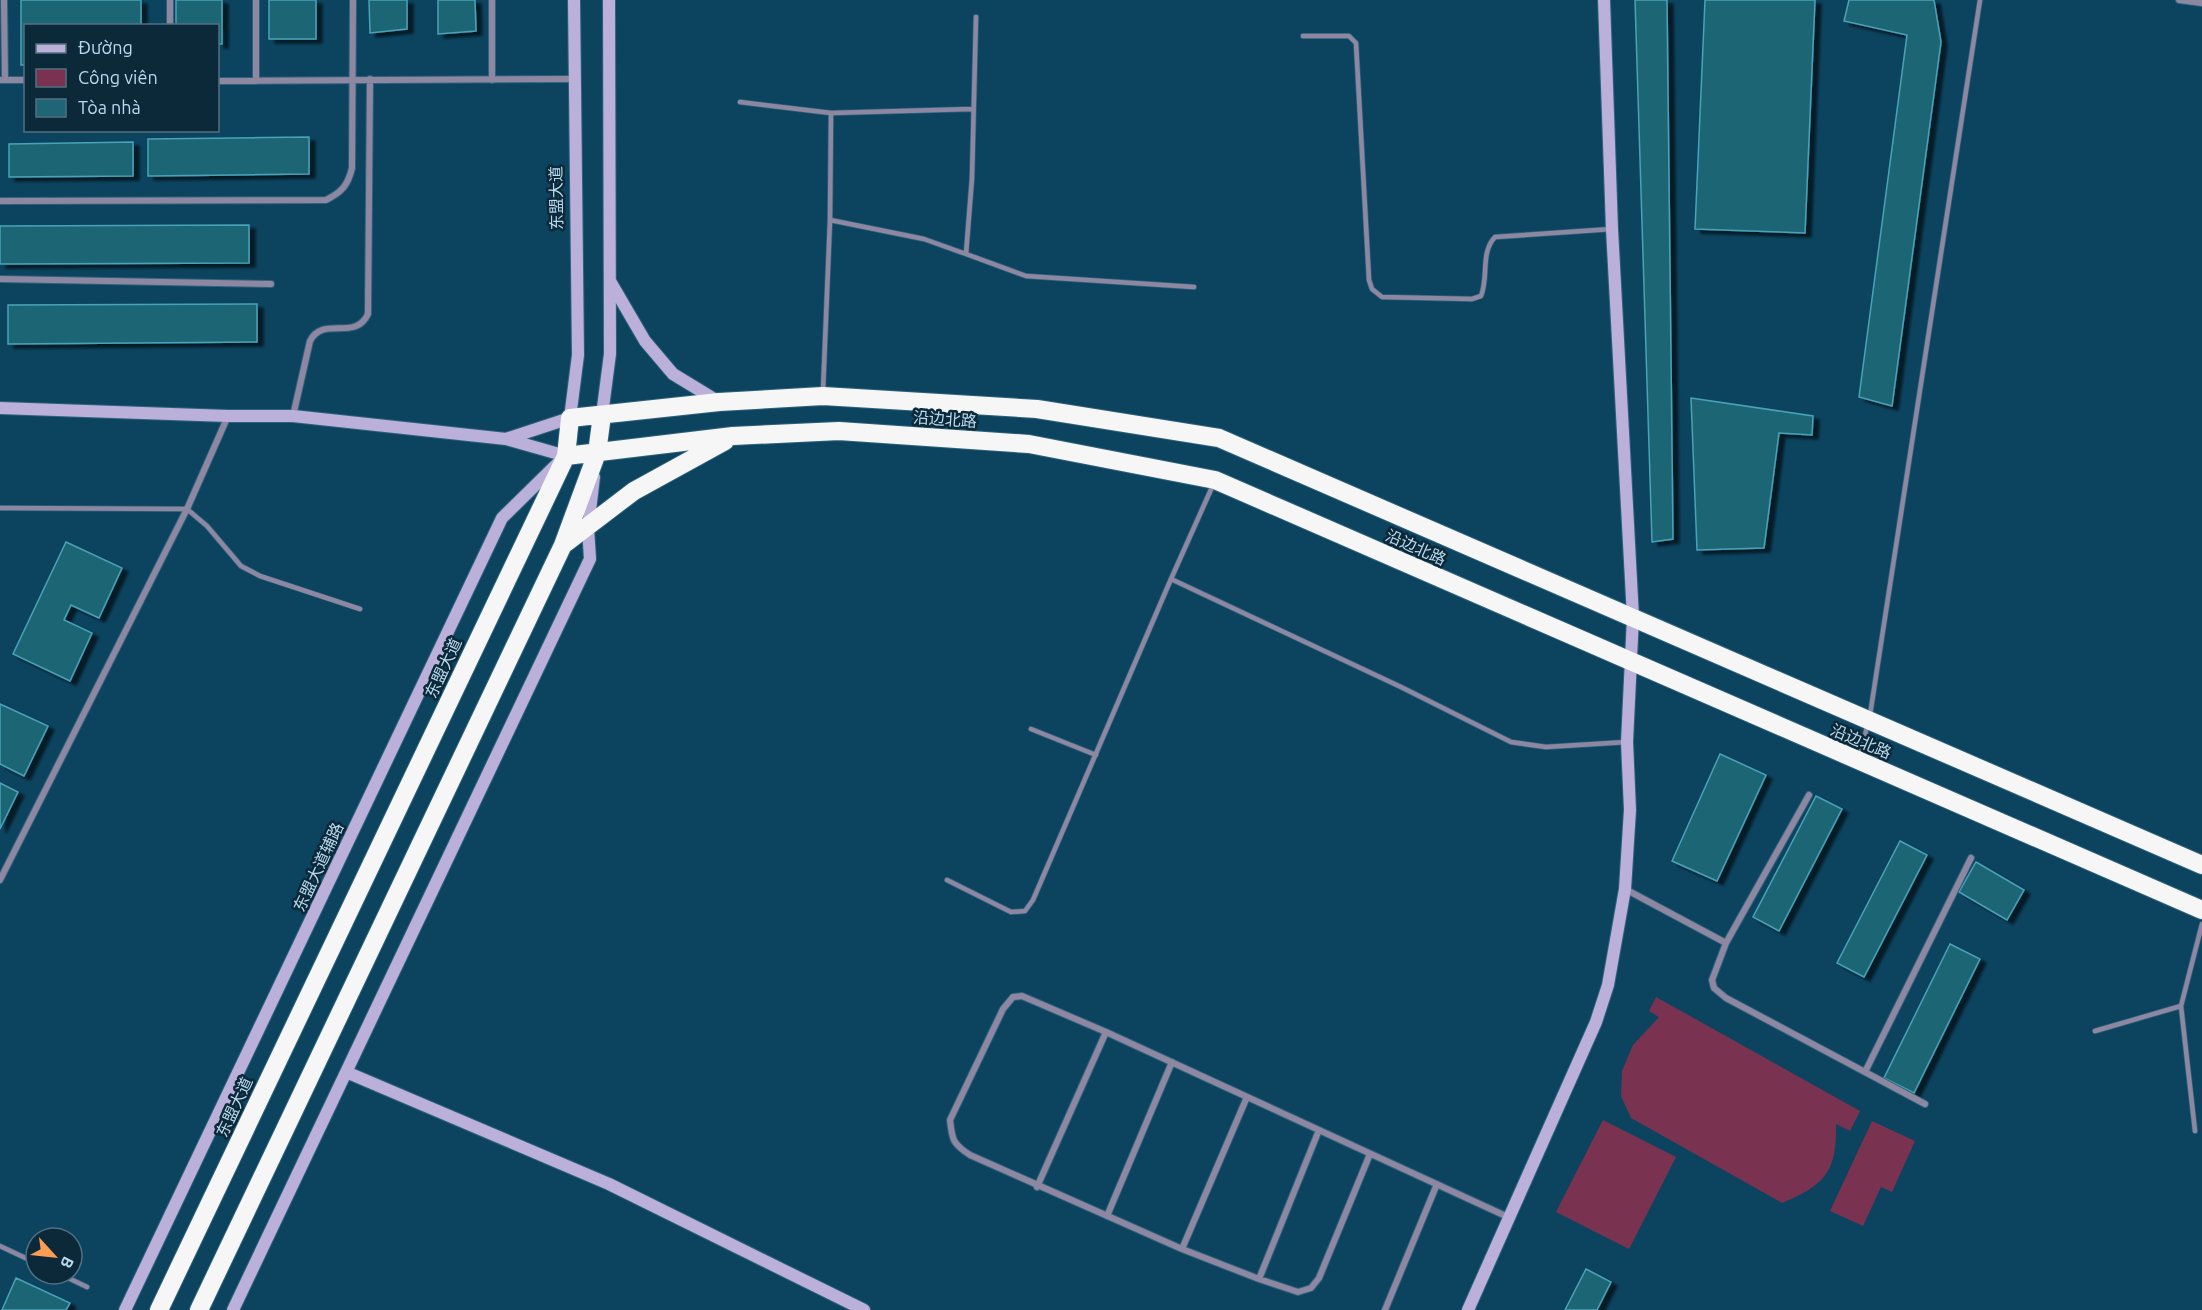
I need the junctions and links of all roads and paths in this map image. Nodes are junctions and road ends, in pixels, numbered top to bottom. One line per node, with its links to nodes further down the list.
1 (4, 0): 18 (street)
2 (170, 0): 13 (street)
3 (256, 0): 22 (street)
4 (353, 0): 15 (street)
5 (492, 0): 20 (street)
6 (574, 0): 17 (street, 东盟大道)
7 (609, 0): 31 (street)
8 (1604, 0): 28 (street)
9 (1980, 0): 54 (lane)
10 (2179, 0): 11 (street)
11 (2202, 3)
12 (976, 17): 24 (lane)
13 (170, 24)
14 (1303, 36): 28 (lane)
15 (353, 79): 16 (street); 22 (street); 26 (street)
16 (370, 79): 20 (street); 38 (street)
17 (574, 79): 20 (street); 40 (street, 东盟大道)
18 (3, 80): 19 (street)
19 (24, 80)
20 (492, 80)
21 (219, 81): 22 (street)
22 (256, 81)
23 (740, 102): 25 (lane)
24 (972, 110): 25 (lane); 29 (lane)
25 (831, 113): 27 (lane)
26 (0, 201)
27 (830, 220): 29 (lane); 34 (lane)
28 (1612, 229): 52 (street)
29 (966, 254): 33 (lane)
30 (0, 279): 32 (street)
31 (609, 280): 35 (street); 39 (street)
32 (271, 284)
33 (1194, 287)
34 (823, 396): 35 (highway, 沿边北路); 52 (highway, 沿边北路)
35 (719, 402): 39 (highway, 沿边北路)
36 (0, 408): 37 (street)
37 (228, 416): 38 (street); 47 (street)
38 (293, 416): 42 (street)
39 (602, 416): 40 (highway, 沿边北路); 43 (highway)
40 (570, 417): 42 (street); 44 (highway, 东盟大道)
41 (733, 436): 43 (highway, 沿边北路); 45 (highway, 沿边北路); 48 (highway)
42 (507, 439): 44 (street)
43 (597, 453): 44 (highway, 沿边北路); 48 (street); 49 (highway)
44 (566, 456): 89 (street, 东盟大道辅路); 90 (highway, 东盟大道)
45 (1215, 480): 50 (lane); 53 (highway, 沿边北路)
46 (0, 508): 47 (lane)
47 (187, 509): 51 (lane); 62 (street)
48 (588, 528): 49 (highway); 72 (street)
49 (563, 545): 91 (highway)
50 (1171, 579): 56 (lane); 57 (lane)
51 (360, 609)
52 (1633, 617): 53 (street); 54 (highway, 沿边北路)
53 (1631, 663): 56 (street); 58 (highway, 沿边北路)
54 (1869, 719): 58 (lane); 61 (highway, 沿边北路)
55 (1031, 729): 57 (lane)
56 (1627, 742): 64 (street)
57 (1096, 756): 63 (lane)
58 (1859, 762): 65 (highway, 沿边北路)
59 (1809, 795): 67 (street)
60 (1971, 858): 73 (street)
61 (2202, 865)
62 (0, 880)
63 (947, 880)
64 (1625, 889): 67 (street); 82 (street)
65 (2202, 910)
66 (2202, 924): 68 (lane)
67 (1726, 943): 73 (street)
68 (2181, 1006): 69 (lane); 77 (lane)
69 (2094, 1031)
70 (1106, 1032): 71 (street); 80 (street); 80 (street)
71 (1172, 1062): 74 (street); 81 (street)
72 (346, 1072): 92 (street); 93 (street)
73 (1865, 1072): 75 (street)
74 (1247, 1097): 76 (street); 84 (street)
75 (1925, 1104)
76 (1319, 1130): 78 (street); 86 (street)
77 (2195, 1131)
78 (1370, 1154): 79 (street); 86 (street)
79 (1437, 1184): 82 (street); 94 (street)
80 (1037, 1186): 81 (street)
81 (1107, 1216): 84 (street)
82 (1508, 1217): 95 (street)
83 (0, 1246): 85 (lane)
84 (1182, 1249): 86 (street)
85 (24, 1257)
86 (1259, 1279)
87 (84, 1286): 88 (lane)
88 (87, 1287)
89 (125, 1310)
90 (159, 1310)
91 (200, 1310)
92 (233, 1310)
93 (864, 1310)
94 (1385, 1310)
95 (1468, 1310)

